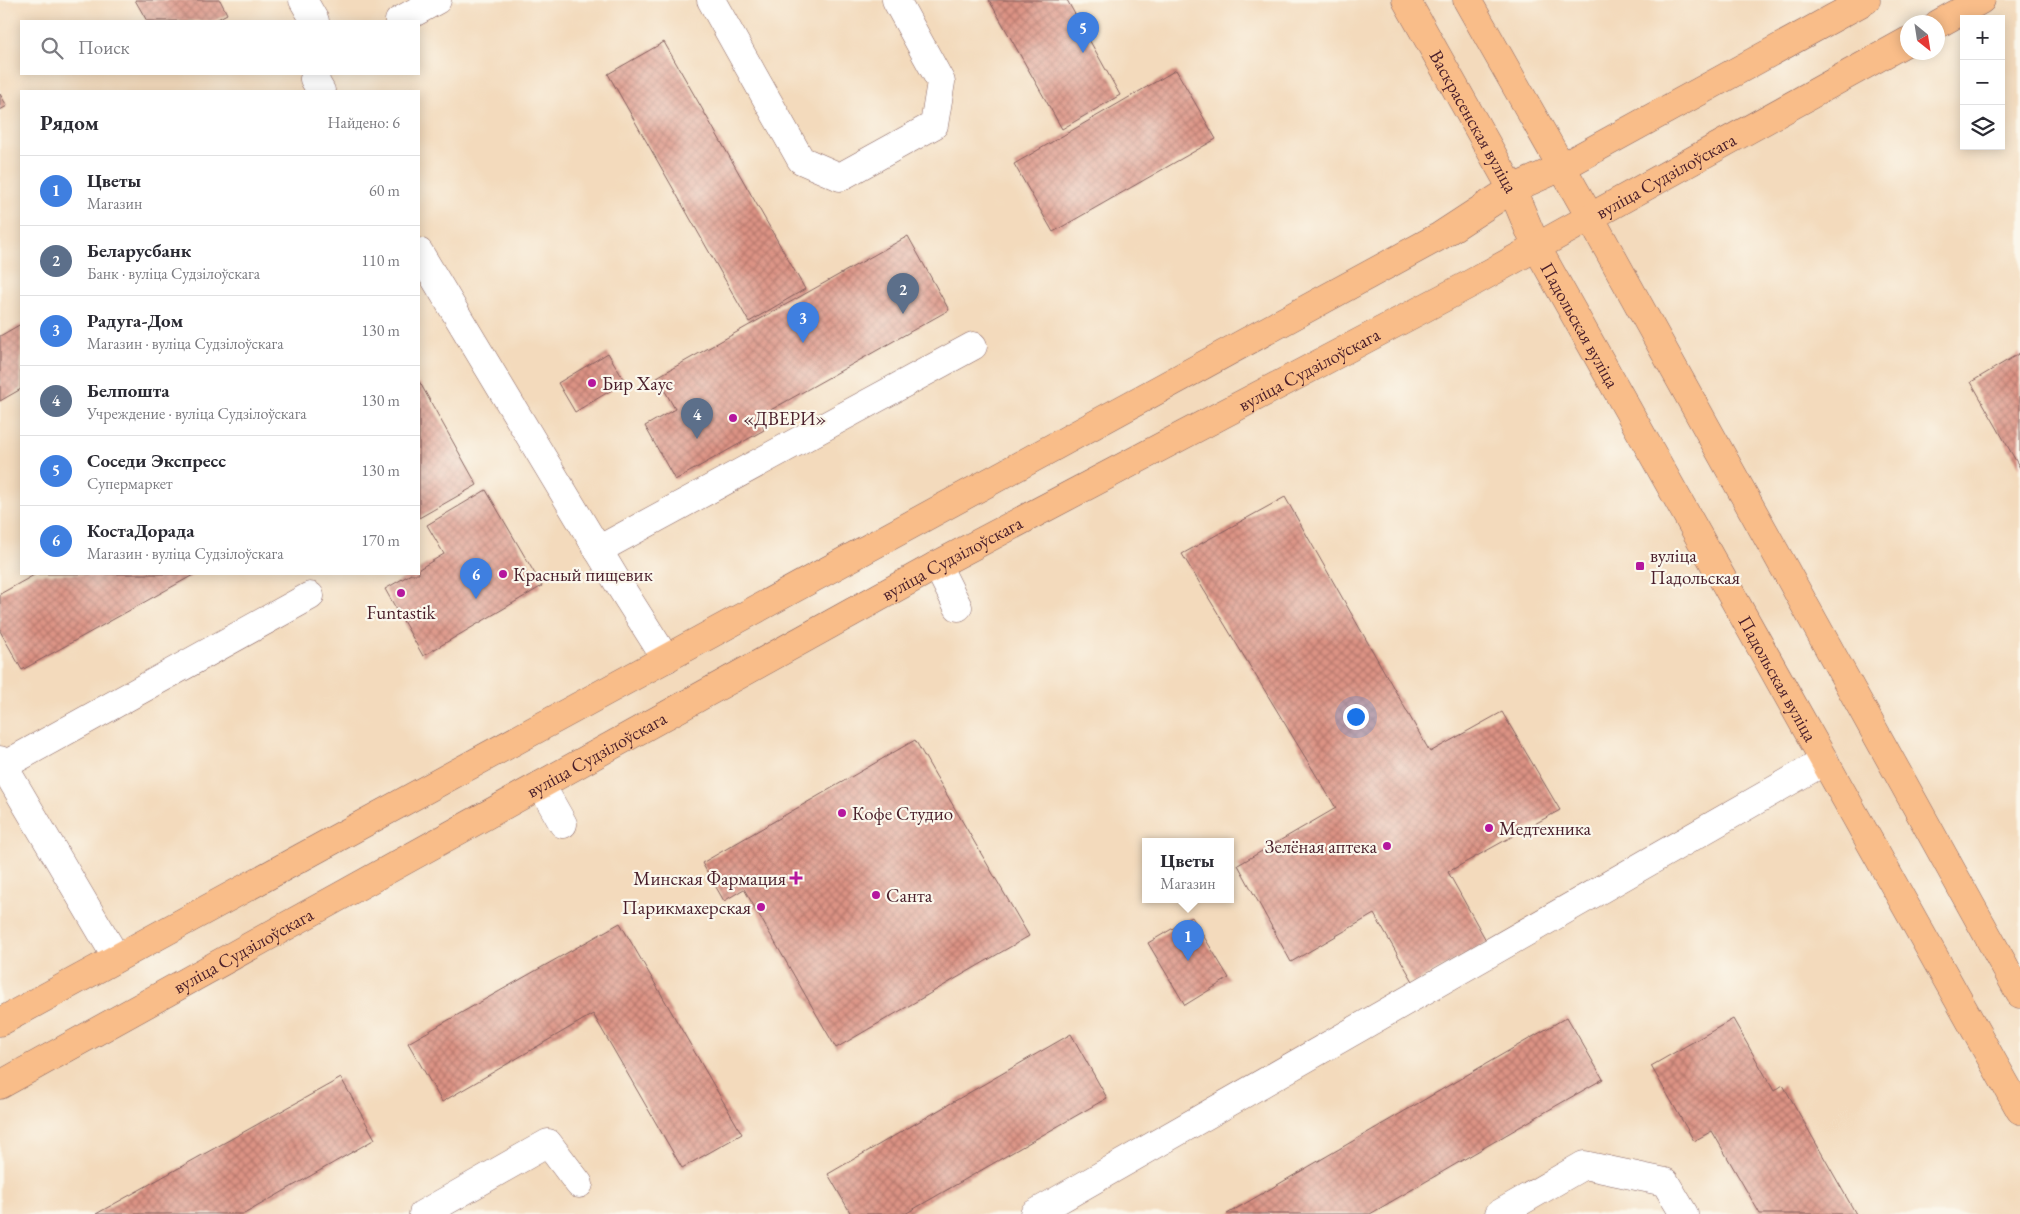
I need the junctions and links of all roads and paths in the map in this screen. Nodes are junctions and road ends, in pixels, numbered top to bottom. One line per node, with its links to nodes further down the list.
1 (303, 0): 9 (lane)
2 (437, 0): 10 (lane)
3 (711, 0): 4 (lane)
4 (896, 0)
5 (1406, 0): 16 (main road, Васкрасенская вуліца)
6 (1467, 0): 15 (main road)
7 (1866, 0): 15 (main road)
8 (1981, 0): 11 (main road)
9 (314, 20)
10 (401, 20)
11 (1945, 20)
12 (1900, 45): 17 (main road, вуліца Судзілоўскага)
13 (316, 75): 14 (lane)
14 (320, 90)
15 (1562, 167): 16 (main road); 17 (main road)
16 (1512, 190): 18 (main road, Васкрасенская вуліца); 25 (main road)
17 (1590, 217): 18 (main road, вуліца Судзілоўскага); 31 (main road)
18 (1536, 246): 22 (main road, вуліца Судзілоўскага); 26 (main road, Падольская вуліца)
19 (420, 254): 21 (lane)
20 (973, 346): 21 (lane)
21 (598, 550): 25 (lane)
22 (937, 565): 24 (lane); 28 (main road, вуліца Судзілоўскага)
23 (310, 596): 27 (lane)
24 (958, 607)
25 (666, 659): 30 (main road)
26 (1825, 761): 34 (main road, Падольская вуліца); 37 (lane)
27 (4, 775): 30 (lane)
28 (541, 785): 29 (lane); 33 (main road, вуліца Судзілоўскага)
29 (563, 824)
30 (116, 957): 32 (main road)
31 (2020, 994)
32 (0, 1022)
33 (0, 1085)
34 (2020, 1110)
35 (579, 1184): 36 (lane)
36 (423, 1214)
37 (1034, 1214)
38 (1499, 1214): 39 (lane)
39 (1684, 1214)

